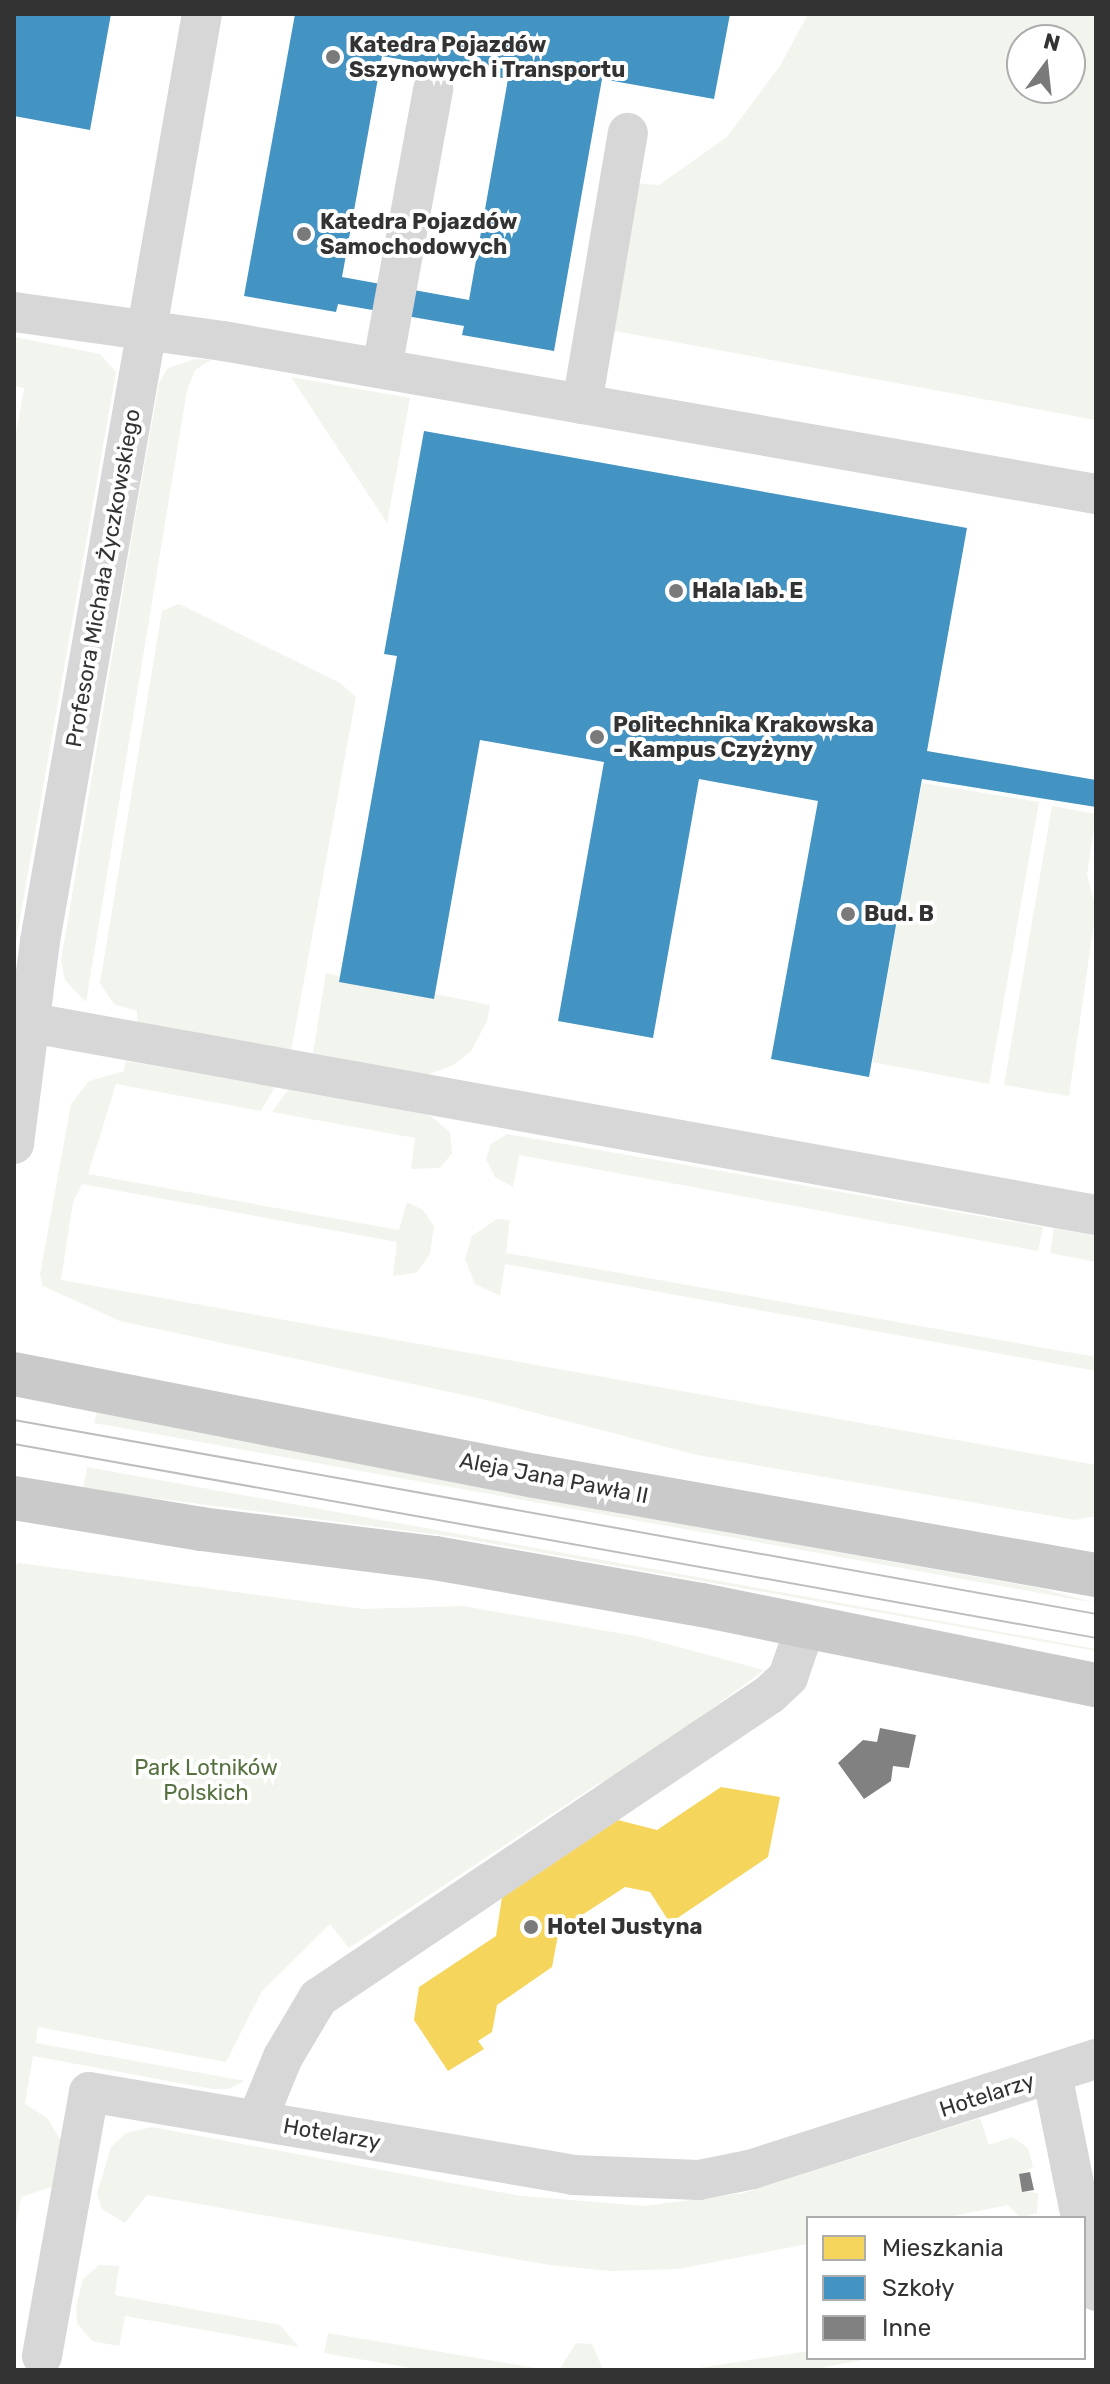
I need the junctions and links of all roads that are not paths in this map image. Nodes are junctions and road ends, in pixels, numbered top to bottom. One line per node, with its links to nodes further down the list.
1 (202, 14): 5 (street, Profesora Michała Życzkowskiego)
2 (433, 89): 6 (street)
3 (628, 133): 7 (street)
4 (14, 312): 5 (street)
5 (147, 332): 6 (street); 9 (street, Profesora Michała Życzkowskiego)
6 (382, 368): 7 (street)
7 (582, 404): 8 (street)
8 (1096, 494)
9 (32, 1023): 10 (street, Profesora Michała Życzkowskiego); 11 (street)
10 (14, 1144)
11 (1096, 1215)
12 (14, 1374): 14 (main road, Aleja Jana Pawła II)
13 (14, 1498): 15 (main road)
14 (1096, 1575)
15 (805, 1628): 16 (main road); 19 (street, Hotelarzy)
16 (1096, 1685)
17 (1096, 2059): 18 (street, Hotelarzy)
18 (1052, 2074): 19 (street, Hotelarzy); 20 (street)
19 (257, 2120): 23 (street)
20 (1081, 2216)
21 (1086, 2242): 22 (street)
22 (1096, 2291)
23 (42, 2356)

